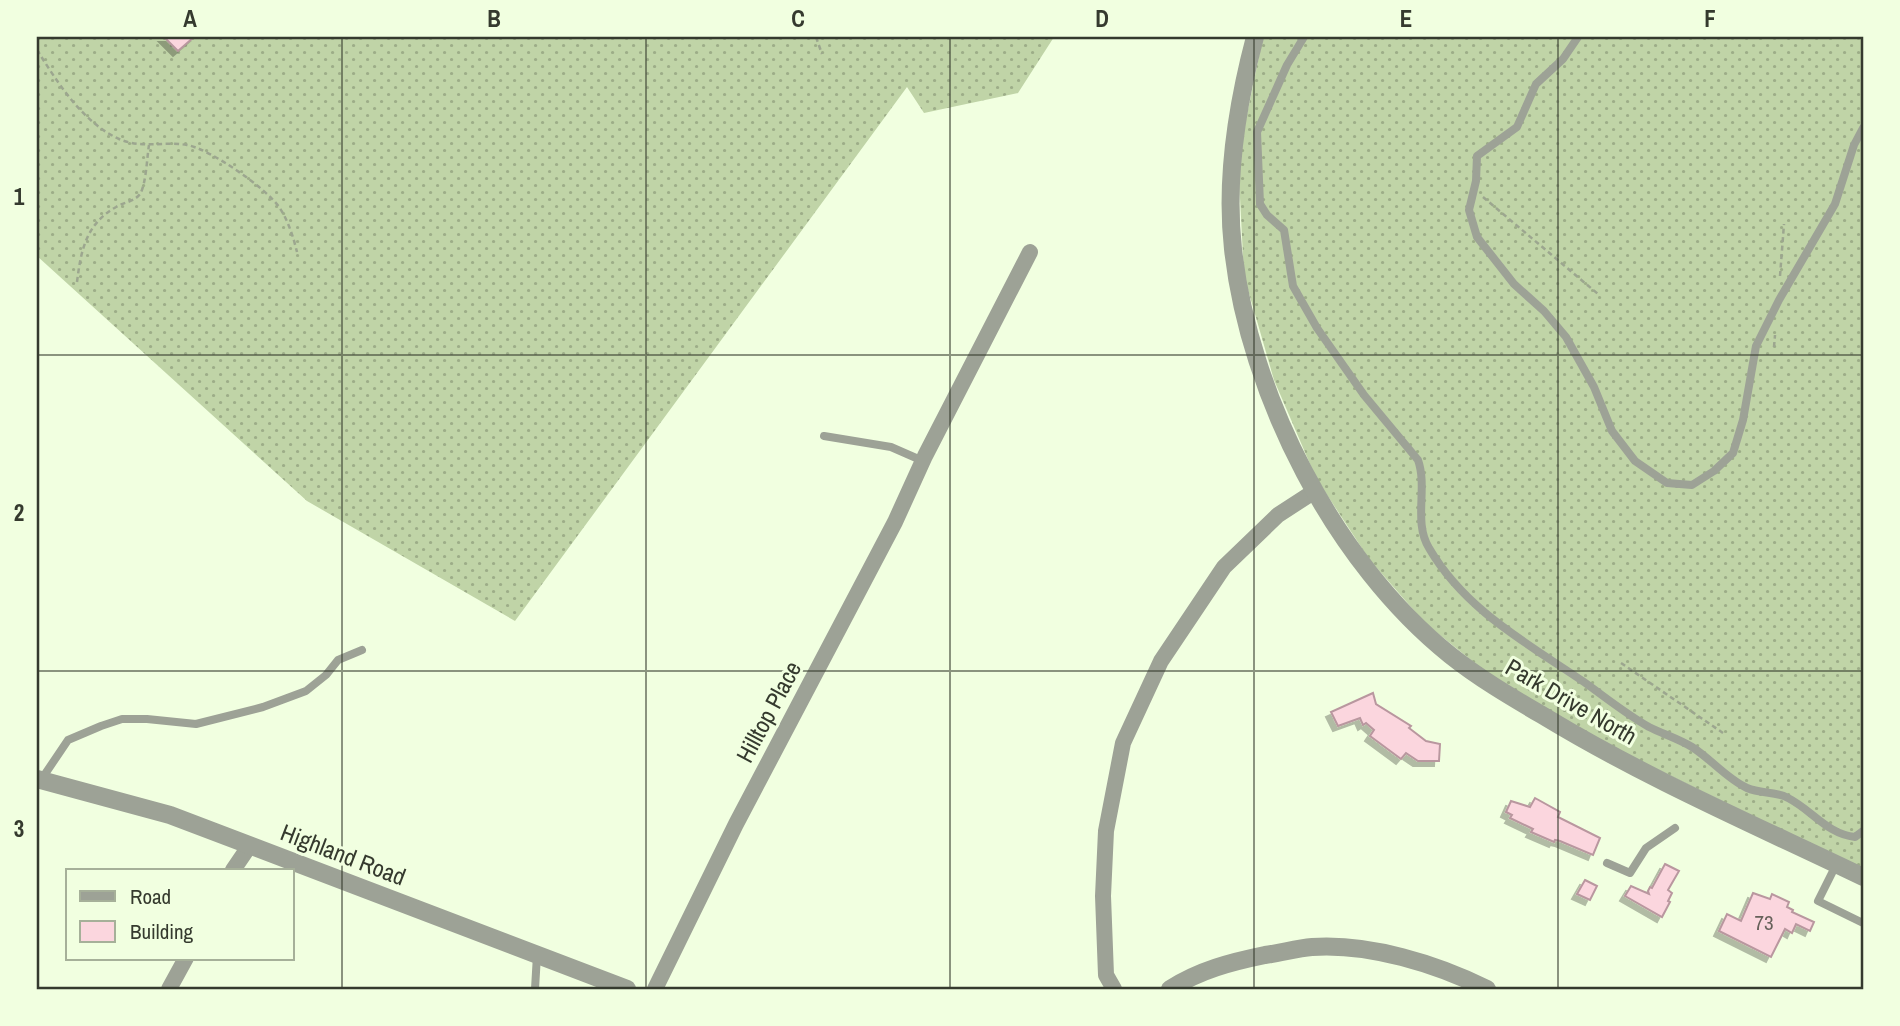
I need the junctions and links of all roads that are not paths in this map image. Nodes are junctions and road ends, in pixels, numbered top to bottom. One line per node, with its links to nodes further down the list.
1 (1255, 37): 8 (street, Park Drive North)
2 (1304, 37): 12 (lane)
3 (1578, 37): 4 (lane)
4 (1863, 128)
5 (1030, 252): 7 (street, Hilltop Place)
6 (824, 436): 7 (lane)
7 (924, 458): 24 (street, Hilltop Place)
8 (1315, 491): 15 (street, Park Drive North); 25 (street)
9 (362, 650): 10 (lane)
10 (39, 780): 13 (street, Highland Road)
11 (1675, 828): 14 (lane)
12 (1863, 831)
13 (250, 845): 16 (street); 19 (street, Highland Road)
14 (1607, 863)
15 (1836, 864): 17 (street, Park Drive North); 18 (lane)
16 (234, 869)
17 (1863, 877)
18 (1863, 923)
19 (537, 955): 22 (lane); 23 (street, Highland Road)
20 (185, 960): 21 (street)
21 (169, 989)
22 (535, 989)
23 (627, 989)
24 (654, 989)
25 (1114, 989)
26 (1171, 989): 27 (street)
27 (1487, 989)

